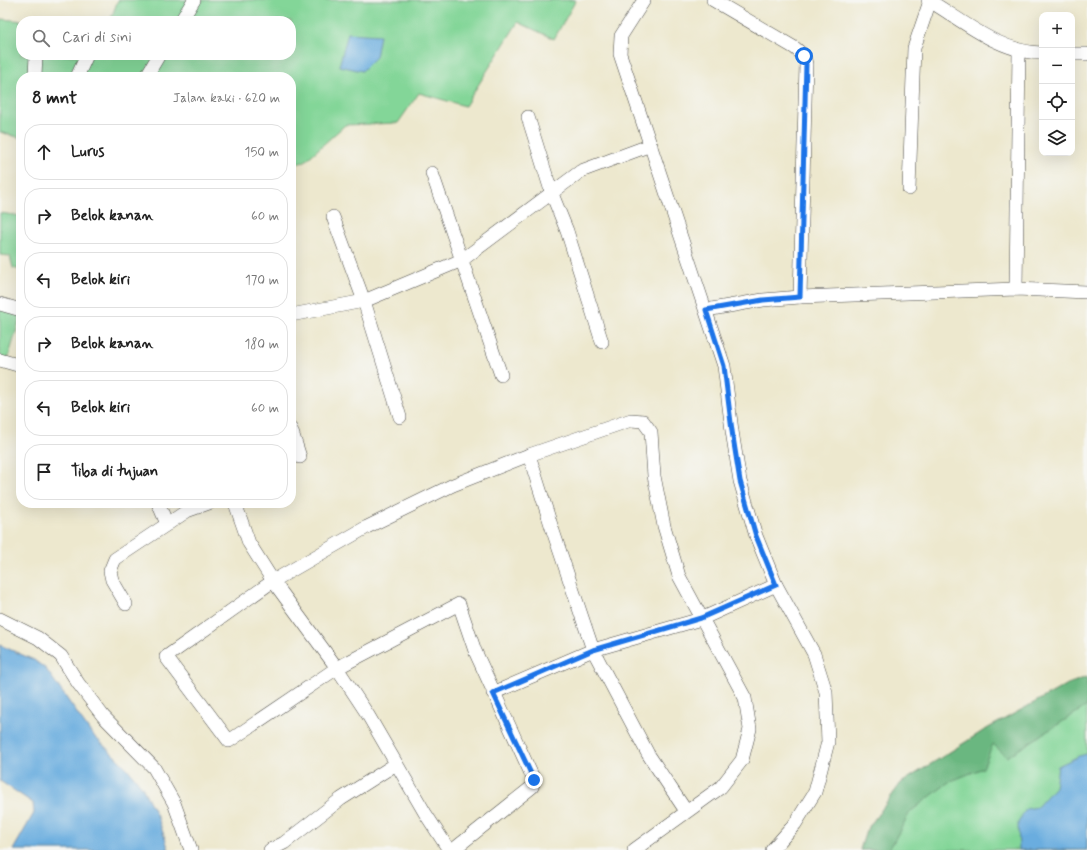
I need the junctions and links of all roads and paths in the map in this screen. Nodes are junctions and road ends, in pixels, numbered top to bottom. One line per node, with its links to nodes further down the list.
1 (194, 0): 5 (street)
2 (644, 0): 17 (street)
3 (713, 0): 25 (street)
4 (929, 1): 6 (street); 19 (street)
5 (184, 16)
6 (1019, 51): 7 (street); 23 (street)
7 (1039, 53)
8 (1075, 54): 9 (street)
9 (1087, 54)
10 (36, 60): 13 (street)
11 (85, 60): 14 (street)
12 (156, 60): 15 (street)
13 (35, 72)
14 (79, 72)
15 (149, 72)
16 (528, 117): 20 (street)
17 (651, 145): 20 (street); 29 (street)
18 (432, 173): 22 (street)
19 (909, 190)
20 (552, 194): 22 (street); 31 (street)
21 (333, 217): 26 (street)
22 (462, 260): 26 (street); 34 (street)
23 (1016, 289): 24 (street); 25 (street)
24 (1087, 292)
25 (800, 297): 29 (street)
26 (364, 301): 30 (street); 35 (street)
27 (0, 304): 28 (street)
28 (16, 309)
29 (706, 310): 44 (street)
30 (296, 314)
31 (602, 342)
32 (0, 360): 33 (street)
33 (16, 365)
34 (501, 375)
35 (400, 417)
36 (296, 445): 38 (street)
37 (529, 455): 43 (street); 46 (street); 48 (street)
38 (300, 457)
39 (160, 508): 42 (street)
40 (196, 508): 42 (street)
41 (237, 508): 43 (street)
42 (167, 524): 45 (street)
43 (273, 581): 49 (street); 49 (street)
44 (776, 585): 46 (street); 58 (street)
45 (126, 604)
46 (701, 618): 48 (street); 52 (street)
47 (0, 619): 53 (street)
48 (593, 650): 50 (street); 52 (street)
49 (337, 668): 50 (street); 51 (street)
50 (493, 693): 56 (street)
51 (396, 764): 54 (street); 55 (street)
52 (686, 812): 57 (street)
53 (191, 850)
54 (270, 850)
55 (449, 850)
56 (453, 850)
57 (634, 850)
58 (772, 850)

